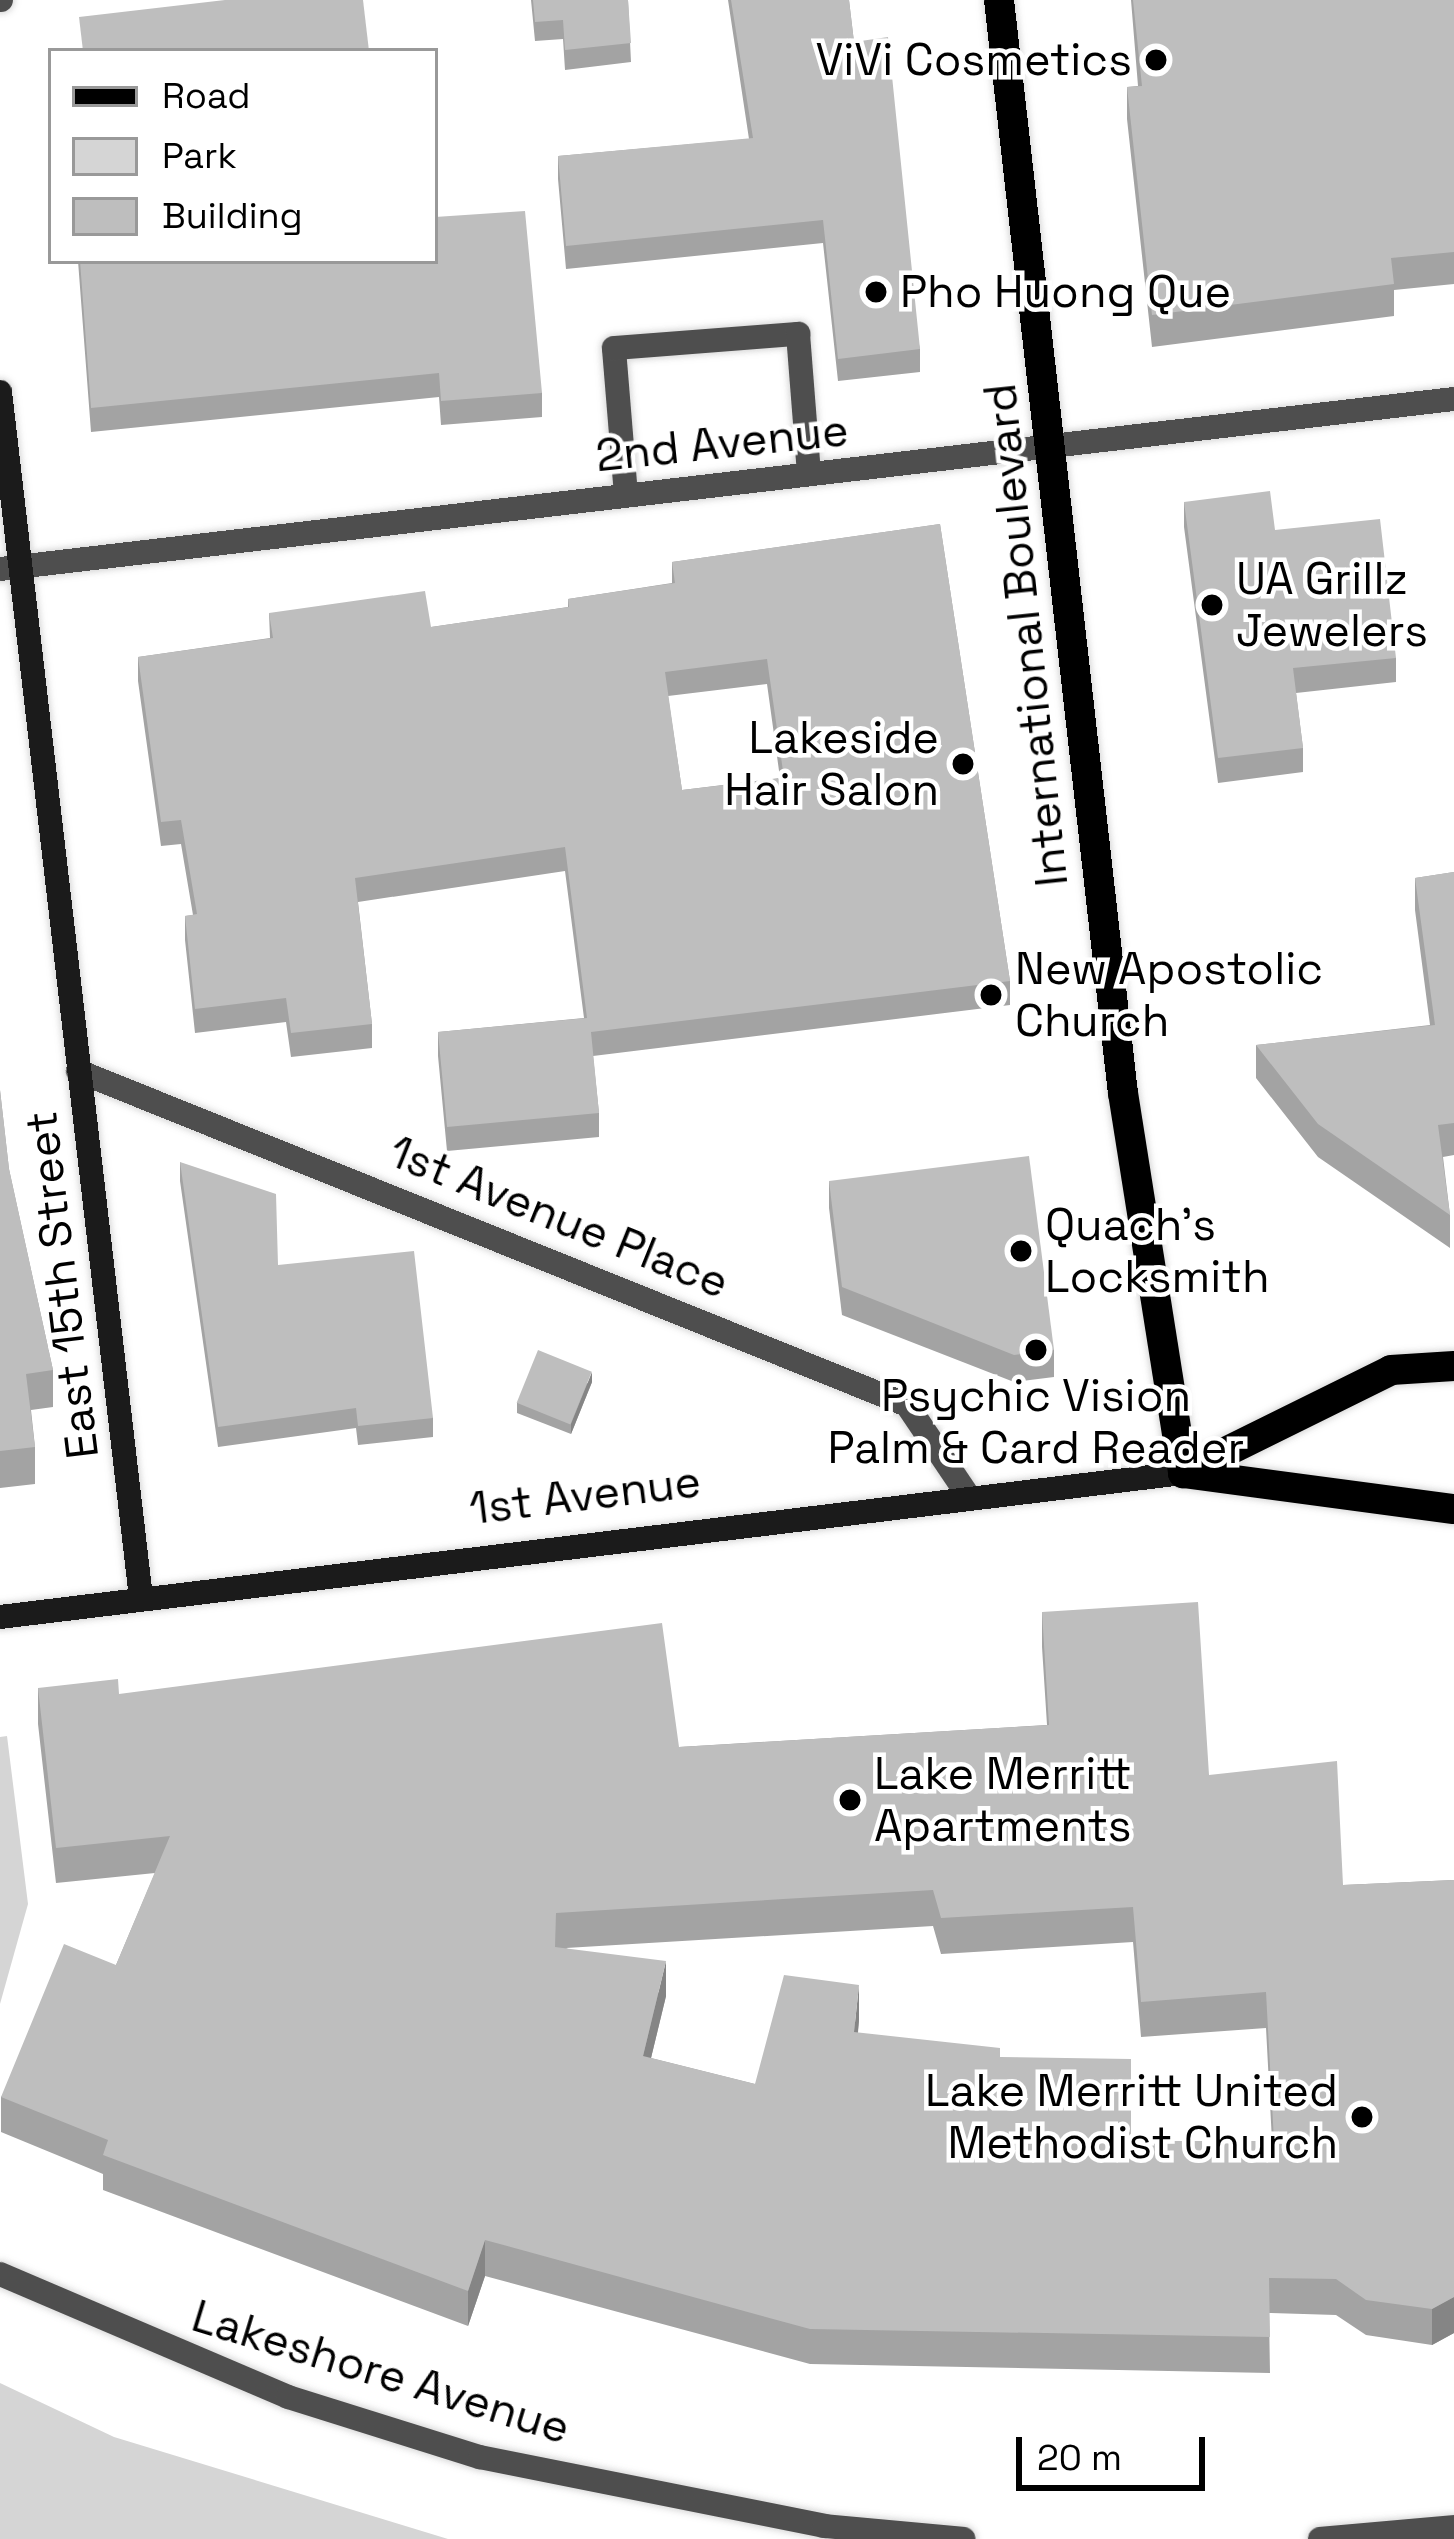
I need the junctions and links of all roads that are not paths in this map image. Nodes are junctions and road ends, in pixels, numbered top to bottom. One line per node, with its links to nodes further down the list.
1 (999, 0): 4 (main road, International Boulevard)
2 (0, 392): 7 (main road, East 15th Street)
3 (1454, 400): 4 (street, 2nd Avenue)
4 (1051, 450): 5 (street, 2nd Avenue); 10 (main road, International Boulevard)
5 (809, 473): 6 (street, 2nd Avenue); 6 (street)
6 (626, 495): 7 (street, 2nd Avenue)
7 (10, 568): 8 (main road, East 15th Street)
8 (78, 1071): 11 (street, 1st Avenue Place); 13 (main road, East 15th Street)
9 (1454, 1366): 10 (main road, 1st Avenue)
10 (1183, 1473): 11 (main road, 1st Avenue); 12 (main road, 1st Avenue)
11 (967, 1493): 13 (main road, 1st Avenue)
12 (1454, 1509)
13 (141, 1597): 14 (main road, 1st Avenue)
14 (0, 1617)
15 (0, 2274): 17 (street, Lakeshore Avenue)
16 (1454, 2527): 18 (street)
17 (963, 2539)
18 (1320, 2539)

